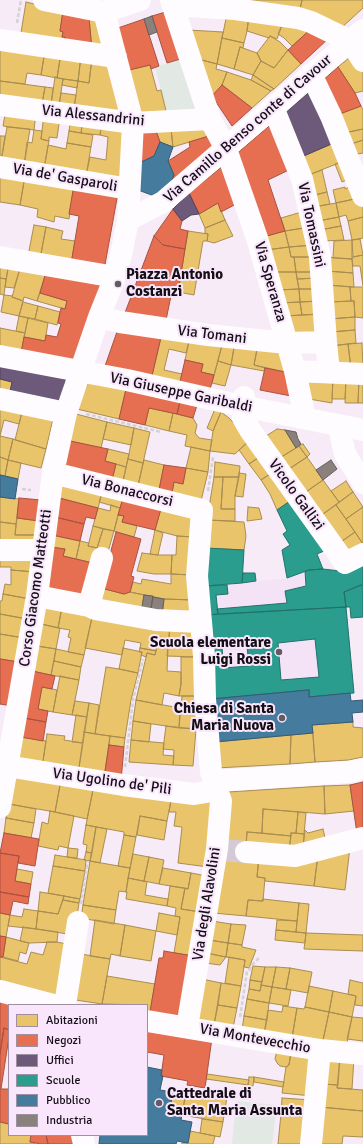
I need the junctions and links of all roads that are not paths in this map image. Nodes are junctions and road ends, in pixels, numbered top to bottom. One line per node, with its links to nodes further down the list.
1 (44, 0): 4 (street)
2 (140, 0): 4 (street)
3 (172, 2): 5 (street); 12 (street, Via Speranza)
4 (104, 12): 7 (street)
5 (356, 35): 8 (street); 9 (street, Via Camillo Benso conte di Cavour)
6 (7, 41): 7 (street)
7 (116, 57): 13 (street)
8 (363, 61)
9 (311, 74): 11 (street, Via Camillo Benso conte di Cavour); 17 (street)
10 (0, 105): 13 (street, Via Alessandrini)
11 (273, 108): 14 (street, Via Camillo Benso conte di Cavour); 23 (street, Via Tomassini)
12 (210, 118): 13 (street, Via Alessandrini); 14 (street, Via Speranza)
13 (133, 123): 16 (street)
14 (226, 149): 18 (street, Via Camillo Benso conte di Cavour); 22 (street, Via Speranza)
15 (0, 167): 16 (street, Via de' Gasparoli)
16 (129, 189): 18 (street)
17 (363, 196)
18 (128, 220): 20 (street)
19 (0, 257): 20 (street)
20 (115, 277): 21 (street)
21 (99, 317): 22 (street, Via Tomani); 26 (street)
22 (287, 342): 23 (street, Via Tomani); 25 (street, Via Speranza)
23 (326, 342): 27 (street, Via Tomassini)
24 (0, 356): 26 (street, Via Giuseppe Garibaldi)
25 (295, 371): 27 (street); 32 (street, Via Speranza)
26 (79, 372): 30 (street, Via Giuseppe Garibaldi); 31 (street, Corso Giacomo Matteotti)
27 (329, 372): 28 (street)
28 (363, 374)
29 (0, 399): 31 (street)
30 (243, 402): 32 (street, Via Giuseppe Garibaldi); 39 (street, Vicolo Gallizi)
31 (66, 411): 34 (street, Corso Giacomo Matteotti)
32 (305, 418): 33 (street, Via Giuseppe Garibaldi)
33 (353, 428): 35 (street)
34 (53, 473): 36 (street, Via Bonaccorsi); 38 (street, Corso Giacomo Matteotti)
35 (363, 484)
36 (202, 510): 43 (street, Via degli Alavolini)
37 (0, 550): 38 (street)
38 (42, 550): 41 (street, Corso Giacomo Matteotti)
39 (363, 554)
40 (102, 558): 42 (street)
41 (37, 596): 42 (street); 44 (street, Corso Giacomo Matteotti)
42 (89, 606): 43 (street)
43 (200, 622): 47 (street, Via degli Alavolini)
44 (8, 711): 45 (street, Corso Giacomo Matteotti)
45 (7, 766): 47 (street, Via Ugolino de' Pili); 48 (street, Corso Giacomo Matteotti)
46 (363, 769): 47 (street, Via Ugolino de' Pili)
47 (216, 786): 56 (street, Via degli Alavolini)
48 (0, 807)
49 (363, 838): 50 (street)
50 (246, 852)
51 (78, 922): 54 (street)
52 (0, 991): 53 (street)
53 (49, 1004)
54 (65, 1004)
55 (148, 1021): 56 (street, Via Montevecchio)
56 (187, 1027): 57 (street, Via Montevecchio)
57 (320, 1050): 58 (street, Via Montevecchio); 59 (street)
58 (363, 1054)
59 (311, 1144)

